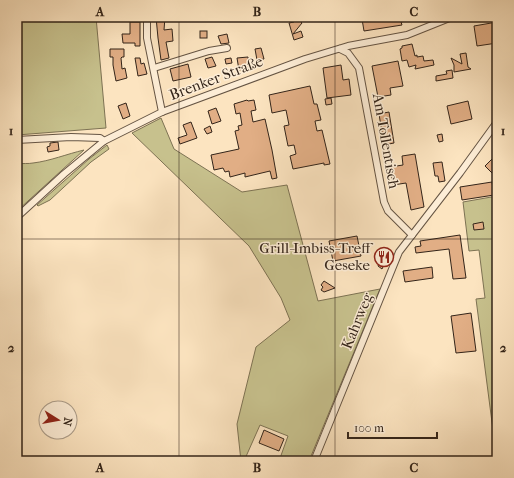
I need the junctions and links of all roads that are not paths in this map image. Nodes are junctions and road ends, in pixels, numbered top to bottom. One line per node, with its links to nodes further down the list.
1 (147, 17): 5 (street)
2 (452, 17): 4 (street, Brenker Straße)
3 (227, 48): 5 (street)
4 (340, 49): 6 (street, Brenker Straße); 11 (street, Am Tollentisch)
5 (154, 68): 6 (street)
6 (162, 112): 9 (street, Brenker Straße)
7 (497, 122): 11 (street, Kahrweg)
8 (17, 140): 9 (street)
9 (104, 141): 10 (street, Brenker Straße)
10 (17, 217)
11 (412, 235): 12 (street, Kahrweg)
12 (314, 461)

